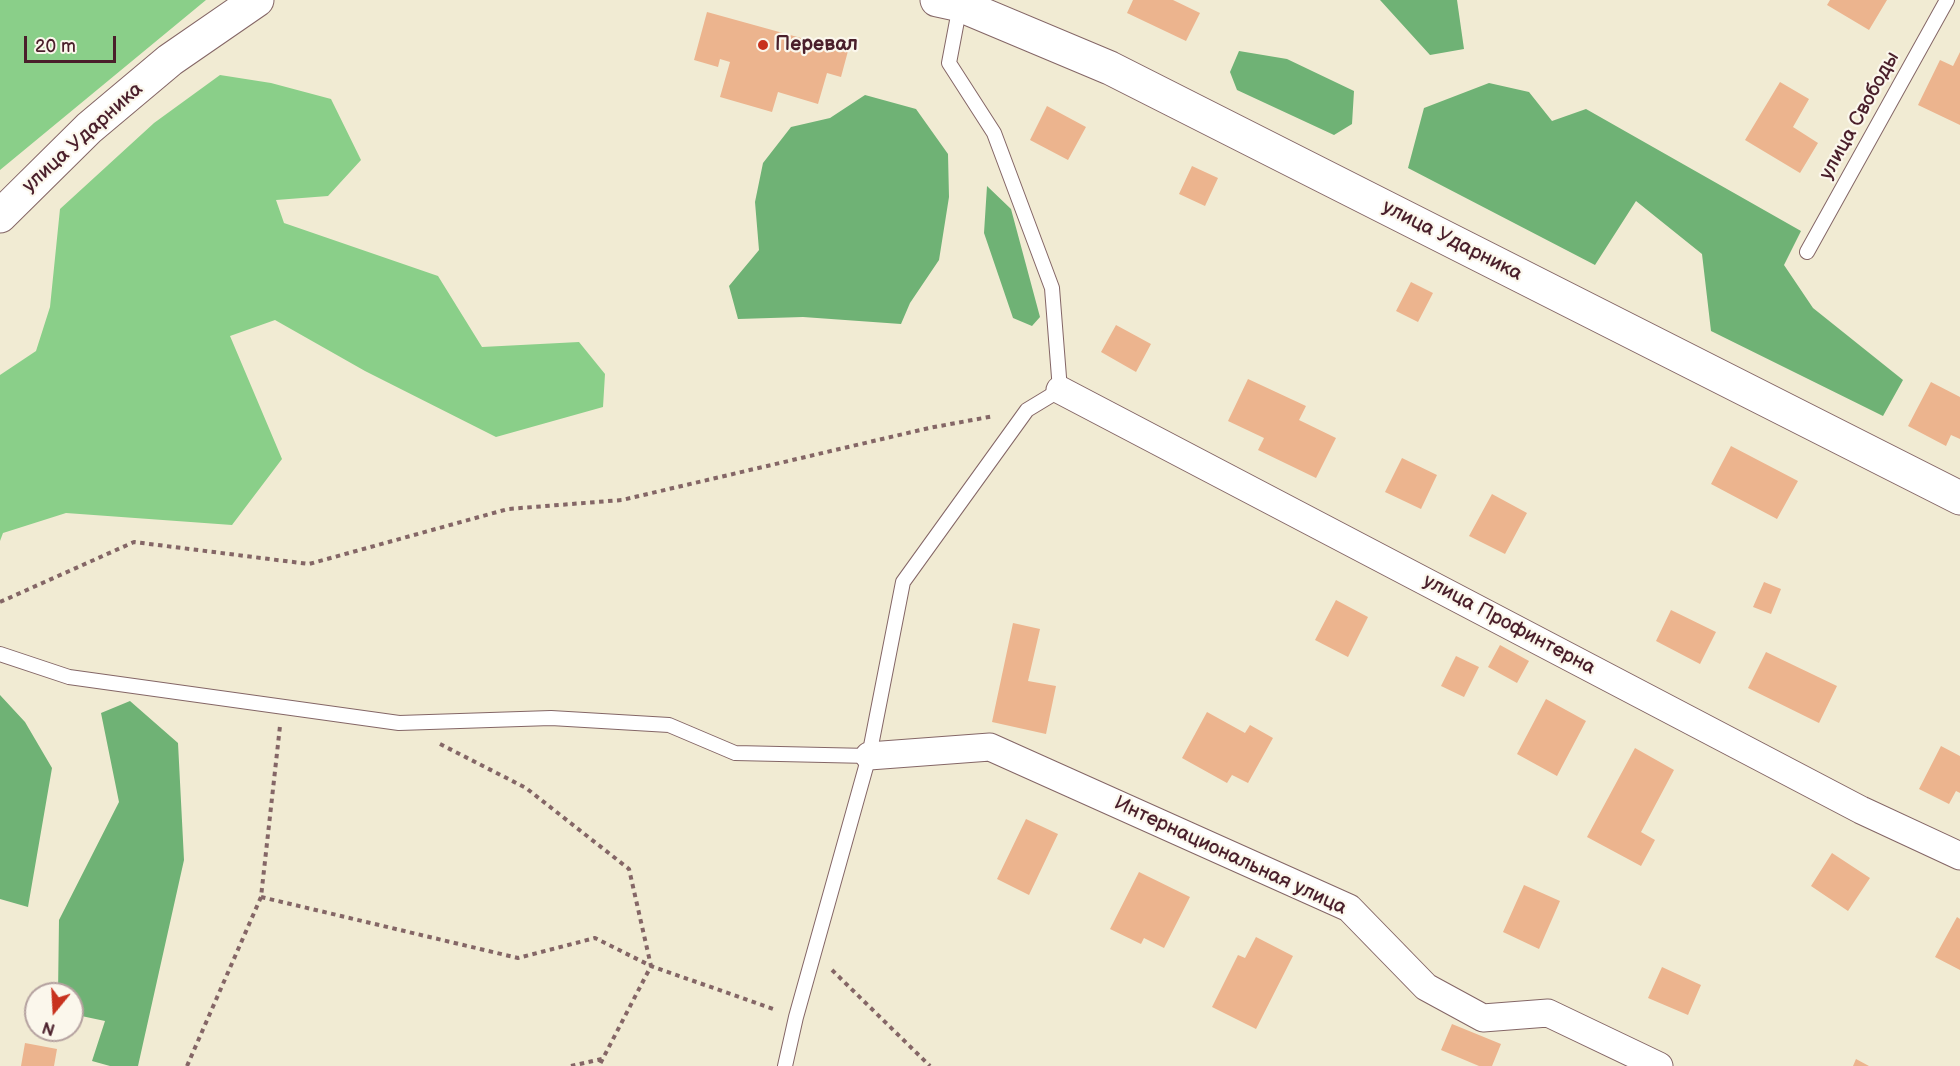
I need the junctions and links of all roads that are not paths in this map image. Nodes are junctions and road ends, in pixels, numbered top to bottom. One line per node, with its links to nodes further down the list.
1 (257, 0): 4 (main road, улица Ударника)
2 (1947, 0): 5 (lane, улица Свободы)
3 (949, 3): 6 (lane); 7 (main road, улица Ударника)
4 (0, 216)
5 (1807, 252)
6 (1060, 390): 9 (lane); 10 (street, улица Профинтерна)
7 (1960, 498)
8 (0, 654): 9 (lane)
9 (869, 756): 11 (lane); 12 (street, Интернациональная улица)
10 (1960, 856)
11 (785, 1066)
12 (1659, 1066)

